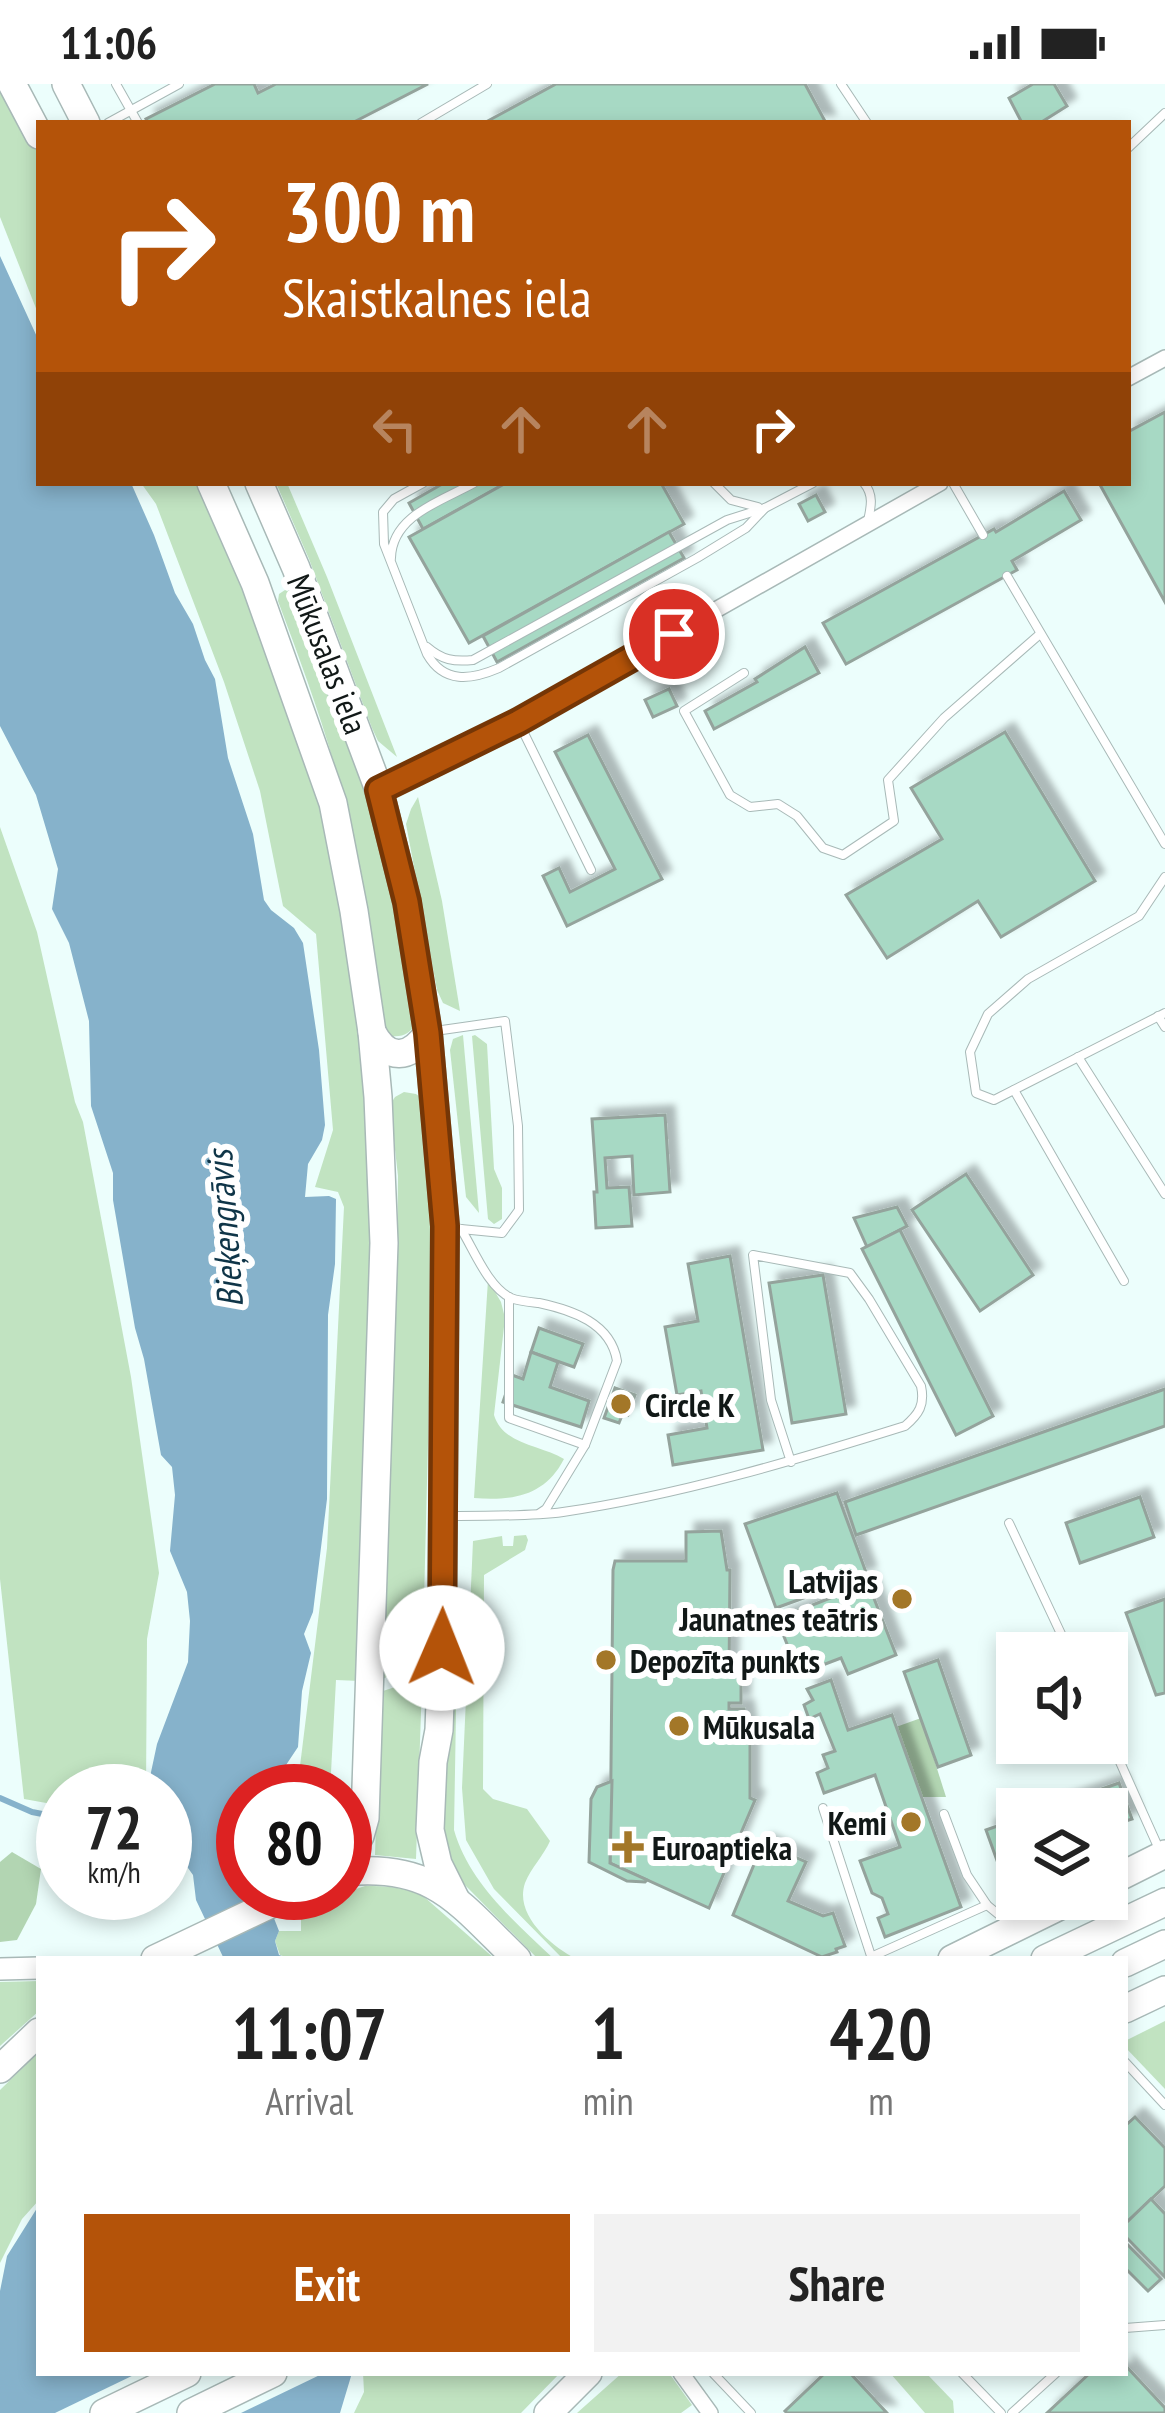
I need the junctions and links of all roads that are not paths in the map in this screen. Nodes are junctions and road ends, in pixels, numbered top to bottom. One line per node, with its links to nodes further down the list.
1 (12, 84): 14 (highway)
2 (66, 84): 9 (highway)
3 (116, 84): 7 (lane)
4 (179, 84): 7 (lane)
5 (487, 84): 12 (lane)
6 (841, 84): 13 (lane)
7 (130, 110): 10 (lane); 11 (lane)
8 (1165, 112): 15 (lane)
9 (84, 120)
10 (113, 120)
11 (136, 120)
12 (426, 120)
13 (865, 120)
14 (36, 129)
15 (1131, 145)
16 (1165, 358): 17 (street)
17 (1131, 376)
18 (212, 486): 33 (highway, Mūkusalas iela)
19 (260, 486): 31 (highway, Mūkusalas iela)
20 (418, 486): 30 (lane)
21 (469, 486): 30 (lane)
22 (717, 486): 27 (lane)
23 (808, 486): 27 (lane)
24 (867, 486): 28 (lane)
25 (935, 486): 28 (street)
26 (955, 486): 29 (lane)
27 (765, 508): 35 (lane); 35 (lane)
28 (868, 524): 37 (street)
29 (983, 535)
30 (392, 562): 35 (lane)
31 (296, 568): 33 (highway); 38 (highway, Mūkusalas iela)
32 (1007, 576): 34 (lane)
33 (255, 584): 44 (highway, Mūkusalas iela)
34 (1040, 634): 36 (lane); 39 (lane)
35 (422, 642)
36 (745, 673)
37 (518, 722): 38 (street); 40 (lane)
38 (379, 790): 45 (highway, Mūkusalas iela)
39 (1165, 844)
40 (591, 870)
41 (1165, 877): 47 (lane)
42 (1162, 1014): 43 (lane); 46 (lane)
43 (1165, 1027)
44 (372, 1032): 45 (highway); 58 (highway, Mūkusalas iela)
45 (428, 1033): 49 (highway, Mūkusalas iela); 49 (lane)
46 (1078, 1057): 47 (lane); 48 (lane)
47 (1014, 1090): 50 (lane)
48 (1165, 1194)
49 (453, 1227): 51 (lane); 55 (highway, Mūkusalas iela)
50 (1124, 1281)
51 (509, 1297): 52 (lane); 52 (lane)
52 (585, 1444): 54 (lane)
53 (791, 1462): 53 (lane); 54 (lane)
54 (538, 1514): 55 (lane)
55 (444, 1517): 65 (highway, Mūkusalas iela)
56 (1009, 1522): 57 (lane)
57 (1060, 1632)
58 (367, 1764)
59 (1122, 1764): 62 (lane)
60 (823, 1808): 74 (lane)
61 (944, 1814): 67 (lane)
62 (1163, 1856): 64 (highway)
63 (372, 1870): 65 (highway, Mūkusalas iela)
64 (1128, 1873)
65 (454, 1898): 73 (highway, Mūkusalas iela)
66 (1165, 1901): 77 (highway)
67 (987, 1905): 70 (lane); 75 (lane)
68 (238, 1920): 72 (highway)
69 (1031, 1920): 70 (highway)
70 (1015, 1928): 76 (highway)
71 (1165, 1944): 78 (highway)
72 (162, 1956)
73 (514, 1956)
74 (871, 1956)
75 (876, 1956)
76 (958, 1956)
77 (1051, 1956)
78 (1128, 1962)
79 (36, 1968): 80 (street)
80 (0, 1969)
81 (1165, 1990): 82 (highway)
82 (1128, 2008)
83 (36, 2035): 85 (highway)
84 (1128, 2065): 86 (lane)
85 (0, 2068)
86 (1165, 2105)
87 (1165, 2325): 88 (lane)
88 (1128, 2328)
89 (181, 2376): 98 (highway)
90 (267, 2376): 99 (highway)
91 (576, 2376): 100 (highway)
92 (585, 2376): 100 (highway)
93 (604, 2376): 100 (street)
94 (683, 2376): 101 (street)
95 (716, 2376): 102 (lane)
96 (965, 2376): 103 (lane)
97 (1053, 2376): 104 (lane)
98 (104, 2413)
99 (191, 2413)
100 (548, 2413)
101 (710, 2413)
102 (751, 2413)
103 (1001, 2413)
104 (1012, 2413)

